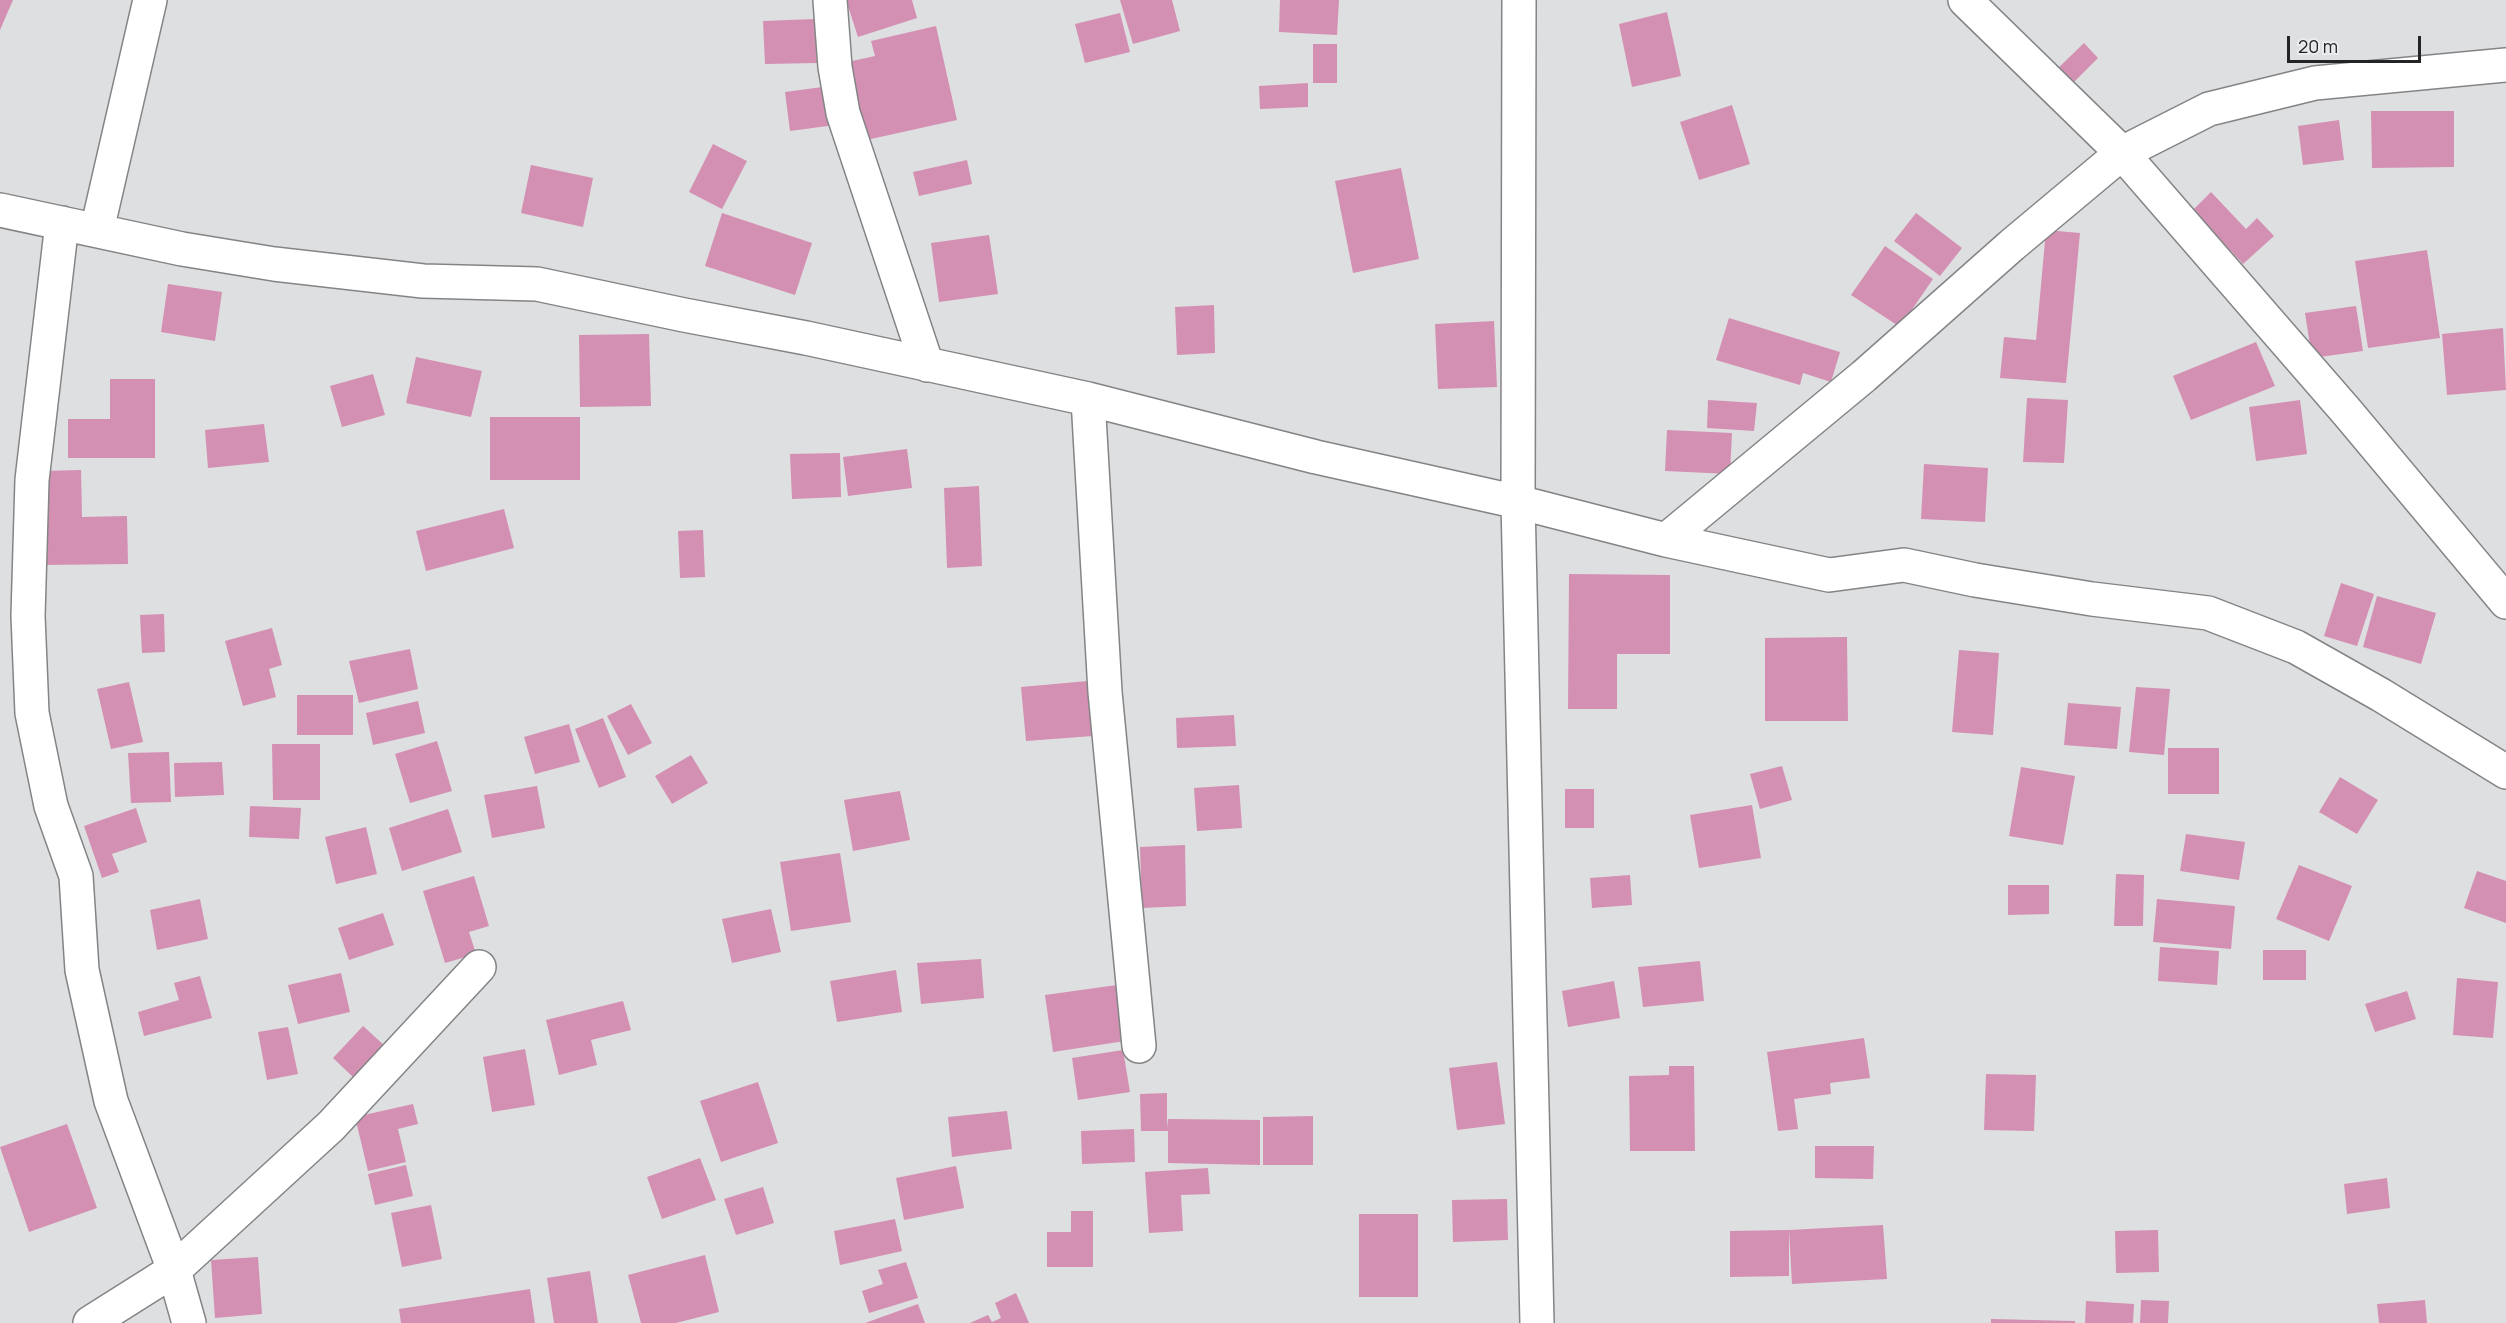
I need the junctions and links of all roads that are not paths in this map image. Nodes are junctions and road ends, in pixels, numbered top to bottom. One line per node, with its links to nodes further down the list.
1 (150, 0): 9 (street)
2 (830, 0): 10 (street)
3 (1519, 0): 12 (street)
4 (1965, 0): 6 (street)
5 (2506, 65): 6 (street)
6 (2122, 153): 13 (street); 14 (street)
7 (0, 210): 8 (street)
8 (62, 223): 9 (street); 18 (street)
9 (97, 231): 10 (street)
10 (927, 365): 11 (street)
11 (1088, 399): 12 (street); 17 (street)
12 (1518, 502): 13 (street); 21 (street)
13 (1666, 540): 15 (street)
14 (2506, 602)
15 (2506, 772)
16 (479, 967): 18 (street)
17 (1139, 1046)
18 (174, 1270): 19 (street); 20 (street)
19 (90, 1323)
20 (189, 1323)
21 (1537, 1323)

